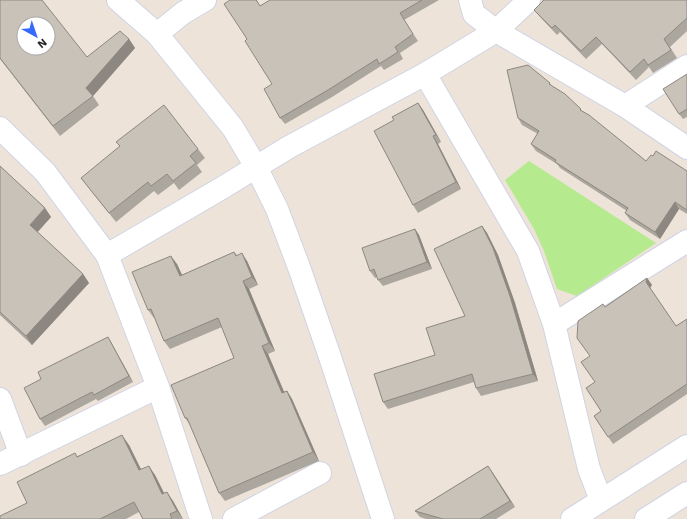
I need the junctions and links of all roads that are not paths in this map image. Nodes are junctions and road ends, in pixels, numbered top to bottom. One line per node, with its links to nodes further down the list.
1 (118, 0): 6 (street)
2 (205, 0): 6 (street)
3 (470, 0): 5 (street)
4 (529, 0): 5 (street)
5 (496, 31): 8 (street); 9 (street)
6 (157, 34): 12 (street)
7 (687, 66): 9 (street)
8 (425, 74): 12 (street); 15 (street)
9 (625, 106): 11 (street)
10 (0, 128): 14 (street)
11 (687, 148)
12 (256, 167): 14 (street); 26 (street)
13 (687, 241): 15 (street)
14 (107, 255): 16 (street)
15 (554, 324): 23 (street)
16 (158, 387): 19 (street); 24 (street)
17 (0, 399): 19 (street)
18 (687, 446): 23 (street)
19 (21, 455): 20 (street)
20 (0, 464)
21 (320, 473): 25 (street)
22 (687, 493): 28 (street)
23 (601, 500): 27 (street)
24 (201, 519)
25 (234, 519)
26 (383, 519)
27 (572, 519)
28 (646, 519)

